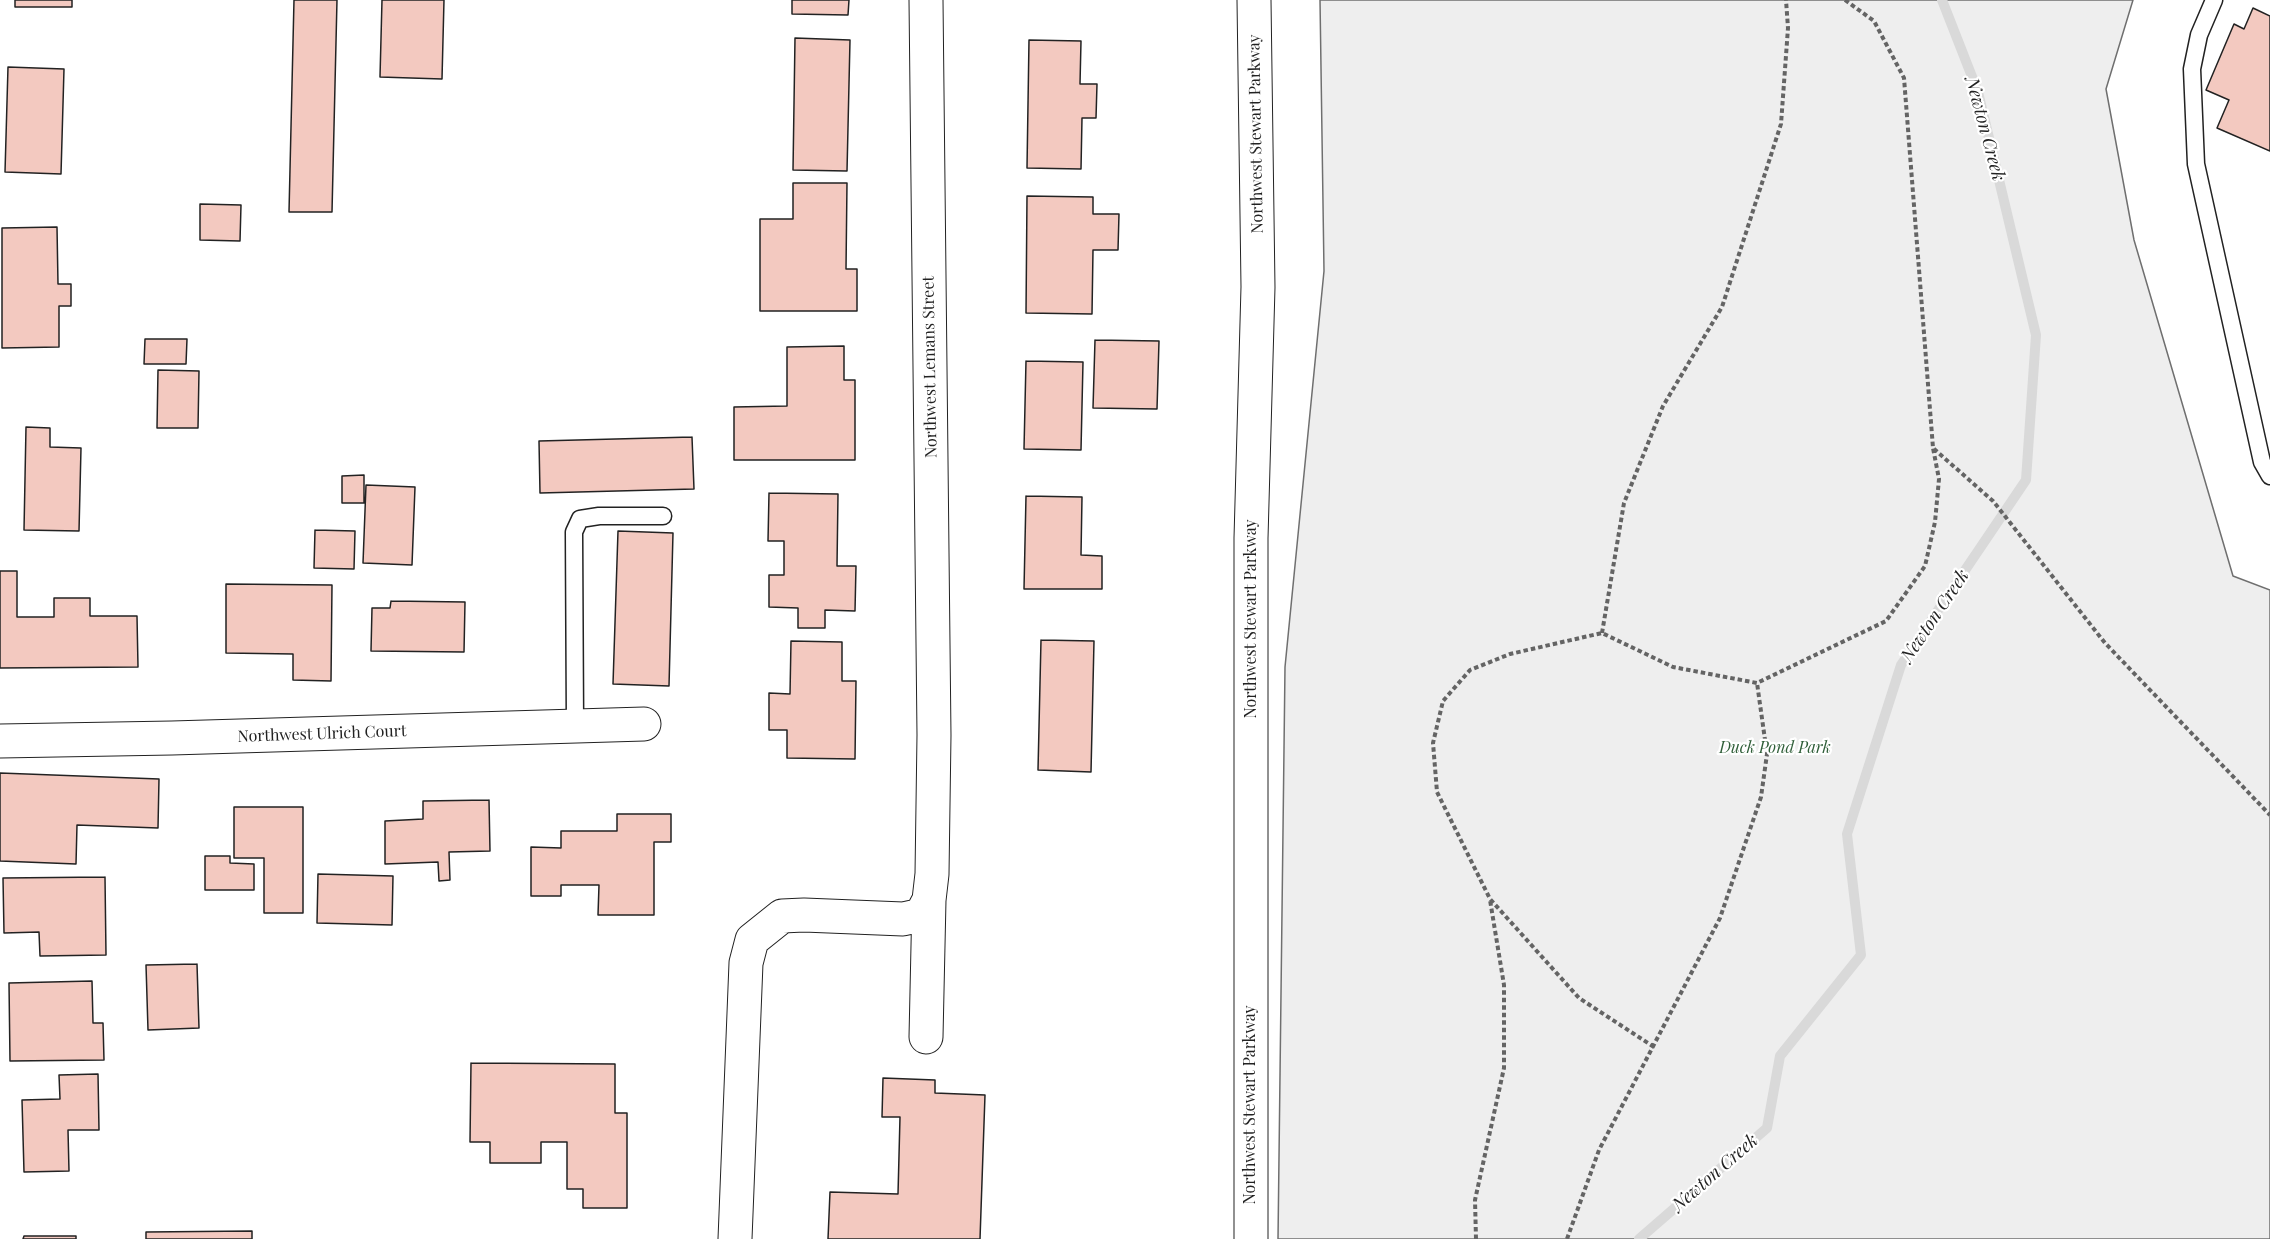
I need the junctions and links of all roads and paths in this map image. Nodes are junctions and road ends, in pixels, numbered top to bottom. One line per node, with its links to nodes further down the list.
1 (926, 0): 16 (street, Northwest Lemans Street)
2 (1254, 0): 20 (street, Northwest Stewart Parkway)
3 (1785, 0): 9 (path)
4 (1845, 0): 6 (path)
5 (2214, 0): 7 (lane)
6 (1933, 448): 10 (path); 14 (path)
7 (2270, 476)
8 (663, 516): 12 (lane)
9 (1602, 633): 10 (path); 15 (path)
10 (1757, 683): 18 (path)
11 (644, 724): 12 (street, Northwest Ulrich Court)
12 (575, 726): 13 (street, Northwest Ulrich Court)
13 (0, 741)
14 (2270, 815)
15 (1490, 899): 18 (path); 21 (path)
16 (929, 900): 17 (street, Northwest Lemans Street); 19 (street)
17 (926, 1037)
18 (1654, 1047): 22 (path)
19 (735, 1239)
20 (1251, 1239)
21 (1476, 1239)
22 (1567, 1239)

